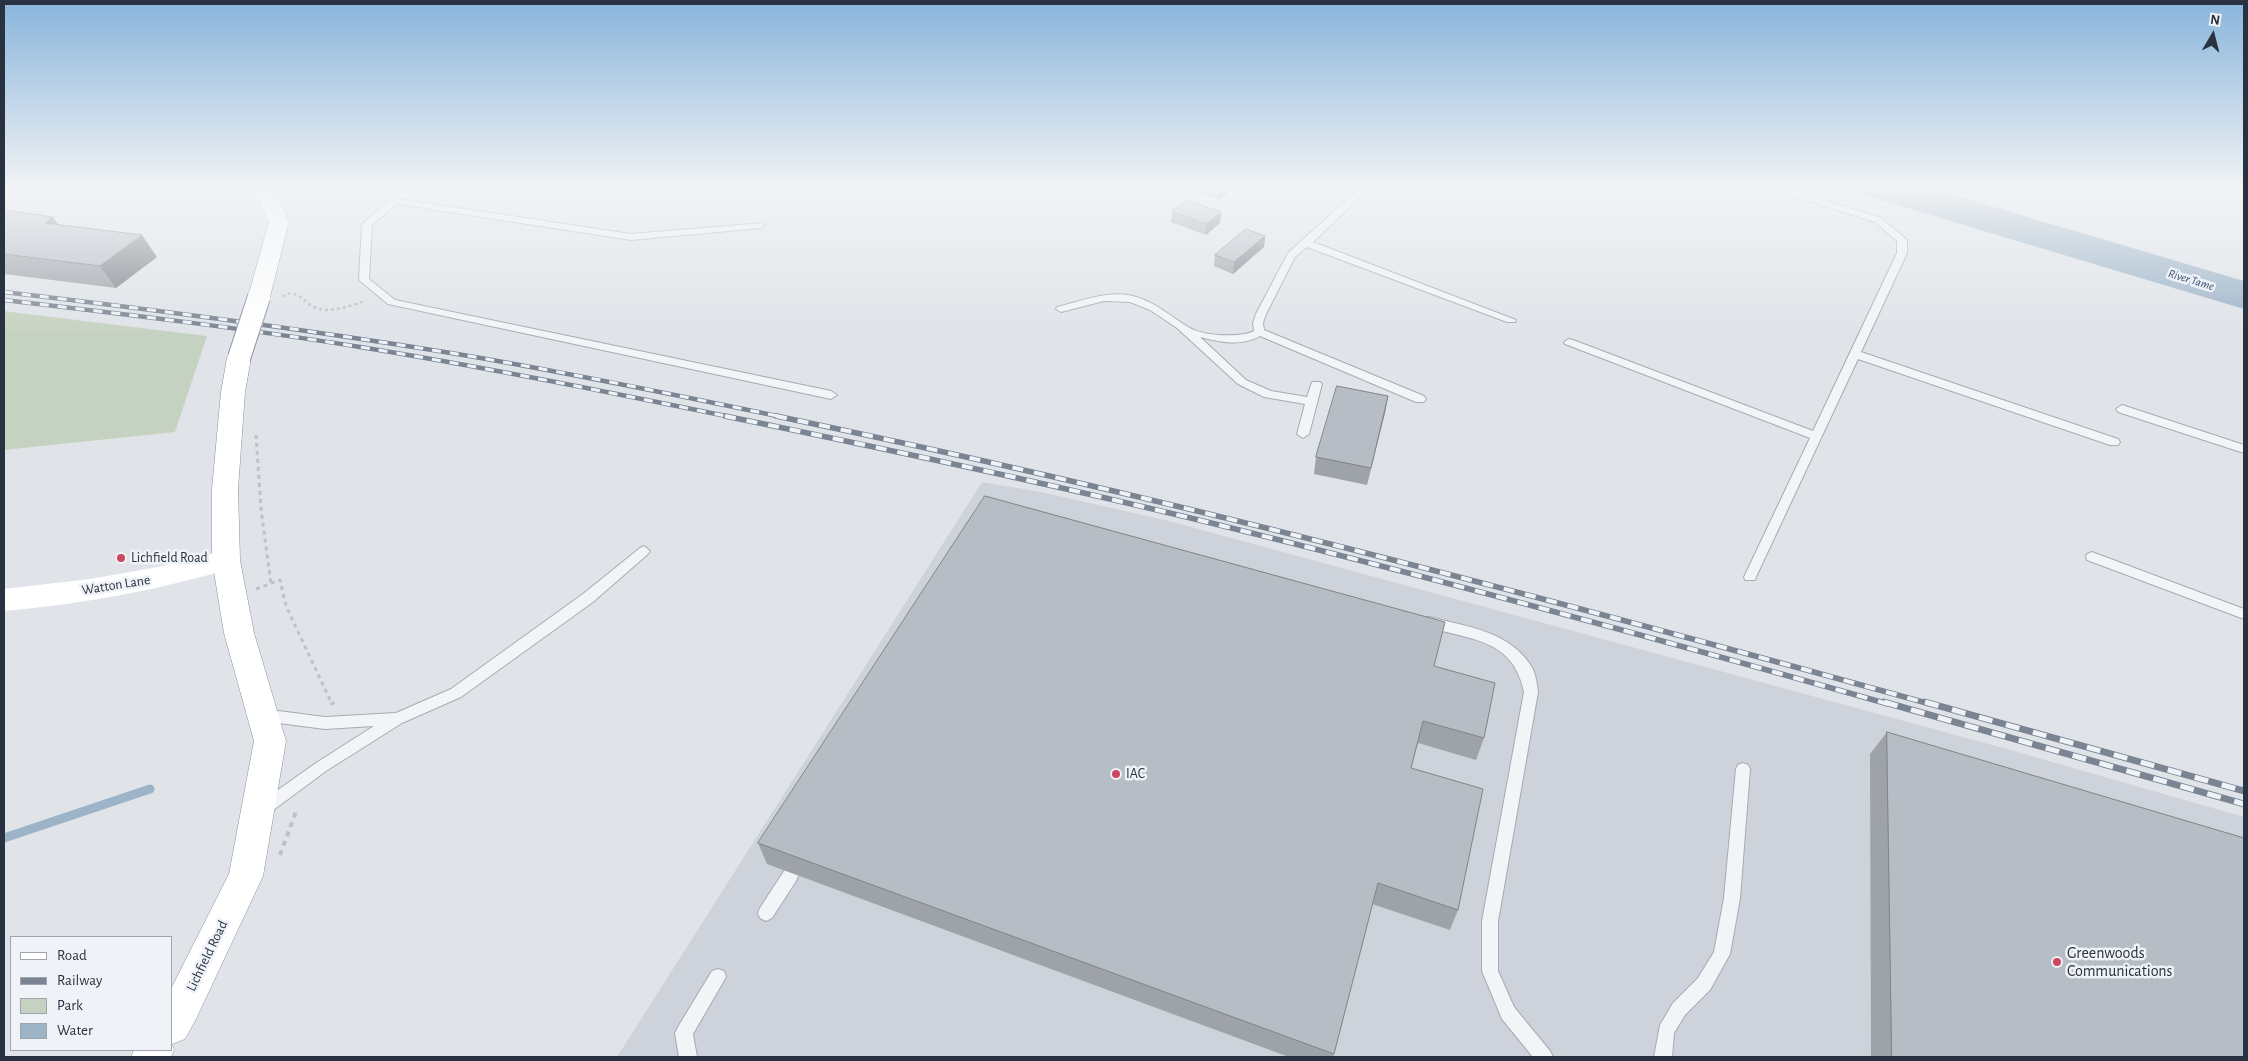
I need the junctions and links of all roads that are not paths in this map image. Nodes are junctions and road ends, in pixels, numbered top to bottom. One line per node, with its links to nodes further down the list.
1 (275, 237): 23 (main road, Lichfield Road, bridge)
2 (366, 237): 13 (lane)
3 (1313, 237): 5 (lane)
4 (1898, 237): 11 (lane)
5 (1306, 243): 7 (lane); 9 (lane)
6 (1062, 309): 8 (lane)
7 (1511, 320)
8 (1188, 332): 9 (lane); 15 (lane)
9 (1259, 332): 14 (lane)
10 (1569, 342): 18 (lane)
11 (1855, 354): 18 (lane); 19 (lane)
12 (1316, 384): 15 (lane)
13 (831, 395)
14 (1420, 399)
15 (1312, 402): 17 (lane)
16 (2122, 409): 20 (lane)
17 (1303, 434)
18 (1816, 436): 24 (lane)
19 (2114, 442)
20 (2244, 449)
21 (644, 551): 29 (lane)
22 (2092, 557): 26 (lane)
23 (226, 560): 25 (main road, Watton Lane); 28 (main road, Lichfield Road)
24 (1750, 577)
25 (4, 600)
26 (2244, 614)
27 (1414, 618): 37 (lane)
28 (263, 715): 29 (lane); 31 (main road, Lichfield Road)
29 (397, 719): 31 (lane)
30 (1743, 769): 38 (lane)
31 (258, 812): 35 (main road, Lichfield Road)
32 (790, 876): 33 (lane)
33 (766, 913)
34 (718, 977): 36 (lane)
35 (172, 1023)
36 (688, 1057)
37 (1544, 1057)
38 (1663, 1057)

